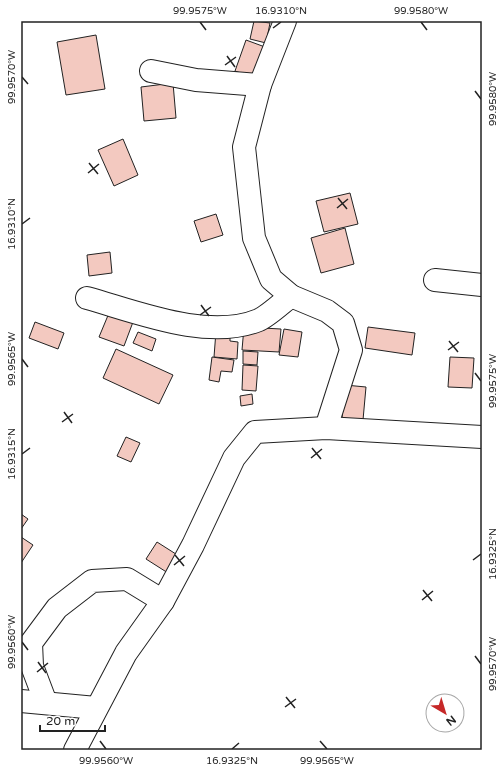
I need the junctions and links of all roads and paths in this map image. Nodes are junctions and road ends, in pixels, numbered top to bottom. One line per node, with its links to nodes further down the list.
1 (285, 21): 3 (street)
2 (151, 71): 3 (street)
3 (260, 85): 6 (street)
4 (435, 280): 5 (street)
5 (482, 285)
6 (291, 296): 7 (street); 8 (street)
7 (87, 298)
8 (326, 428): 9 (street); 10 (street)
9 (482, 437)
10 (164, 601): 12 (street); 13 (street)
11 (21, 701): 12 (street)
12 (46, 703): 13 (street)
13 (96, 708): 14 (street)
14 (75, 750)

